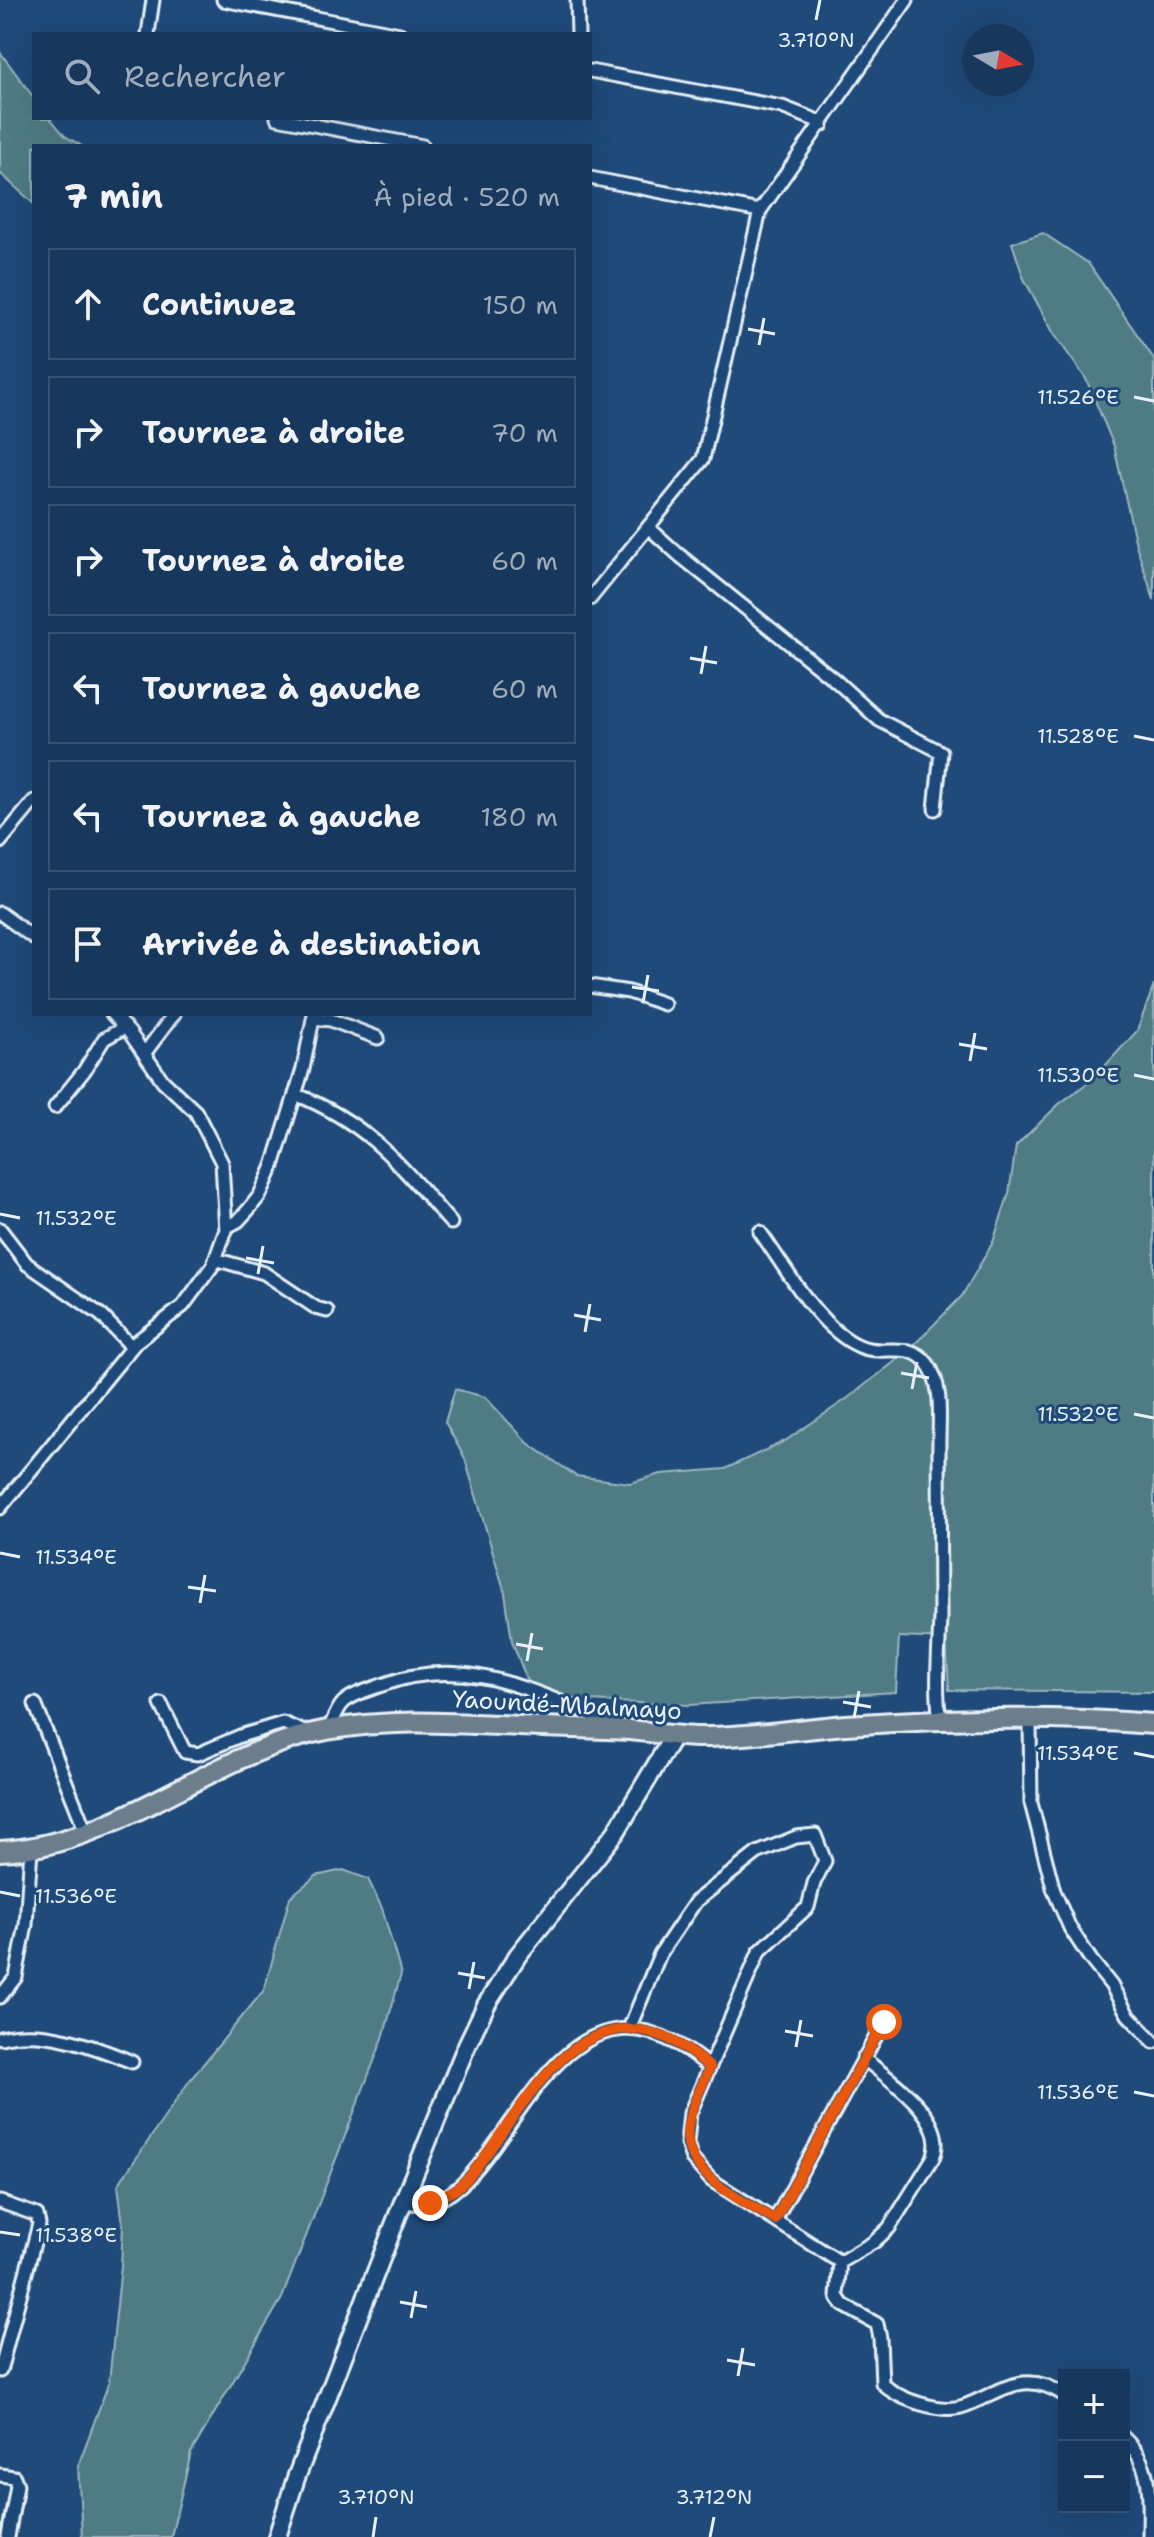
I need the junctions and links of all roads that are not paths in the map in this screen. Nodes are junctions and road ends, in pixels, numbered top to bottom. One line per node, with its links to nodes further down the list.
1 (153, 0): 5 (street)
2 (223, 0): 6 (street)
3 (577, 0): 7 (street)
4 (907, 0): 10 (street)
5 (148, 32)
6 (390, 32)
7 (578, 32)
8 (592, 71): 10 (street)
9 (287, 120): 11 (street)
10 (822, 125): 13 (street)
11 (413, 144)
12 (592, 178): 13 (street)
13 (760, 211): 14 (street)
14 (648, 527): 15 (street); 17 (street)
15 (592, 597)
16 (32, 803): 18 (street)
17 (935, 809)
18 (0, 842)
19 (0, 913): 20 (street)
20 (32, 937)
21 (592, 986): 22 (street)
22 (664, 1004)
23 (114, 1016): 26 (street)
24 (172, 1016): 28 (street)
25 (314, 1016): 27 (street); 29 (street)
26 (125, 1027): 28 (street); 30 (street)
27 (378, 1038)
28 (144, 1054): 33 (street)
29 (295, 1094): 31 (street); 33 (street)
30 (55, 1107)
31 (451, 1223)
32 (0, 1229): 37 (street)
33 (226, 1232): 35 (street)
34 (760, 1232): 41 (street)
35 (215, 1259): 36 (street); 37 (street)
36 (327, 1311)
37 (132, 1347): 38 (street)
38 (0, 1508)
39 (35, 1704): 48 (street)
40 (161, 1704): 46 (street)
41 (940, 1721): 42 (highway, Yaoundé-Mbalmayo); 47 (highway, Yaoundé-Mbalmayo)
42 (1030, 1721): 43 (highway, Yaoundé-Mbalmayo); 58 (street)
43 (1154, 1724)
44 (328, 1730): 45 (highway, Yaoundé-Mbalmayo); 45 (street); 46 (highway, Yaoundé-Mbalmayo)
45 (623, 1730): 47 (highway, Yaoundé-Mbalmayo)
46 (309, 1734): 48 (highway, Yaoundé-Mbalmayo)
47 (674, 1735): 63 (main road)
48 (86, 1832): 49 (highway, Yaoundé-Mbalmayo)
49 (31, 1848): 50 (highway, Yaoundé-Mbalmayo); 51 (street)
50 (0, 1851)
51 (16, 1977): 52 (street); 53 (street)
52 (0, 1982)
53 (0, 1997)
54 (884, 2022): 59 (street)
55 (0, 2028): 57 (street)
56 (629, 2029): 61 (street); 61 (street); 63 (street)
57 (0, 2040): 60 (street)
58 (1154, 2042)
59 (863, 2058): 64 (street); 65 (street)
60 (132, 2062)
61 (710, 2067): 64 (street)
62 (0, 2202): 66 (street)
63 (403, 2202): 71 (main road)
64 (775, 2220): 65 (street)
65 (840, 2262): 67 (street)
66 (0, 2371)
67 (1058, 2391)
68 (1127, 2441): 72 (street)
69 (0, 2475): 70 (street)
70 (8, 2537)
71 (277, 2537)
72 (1149, 2537)

